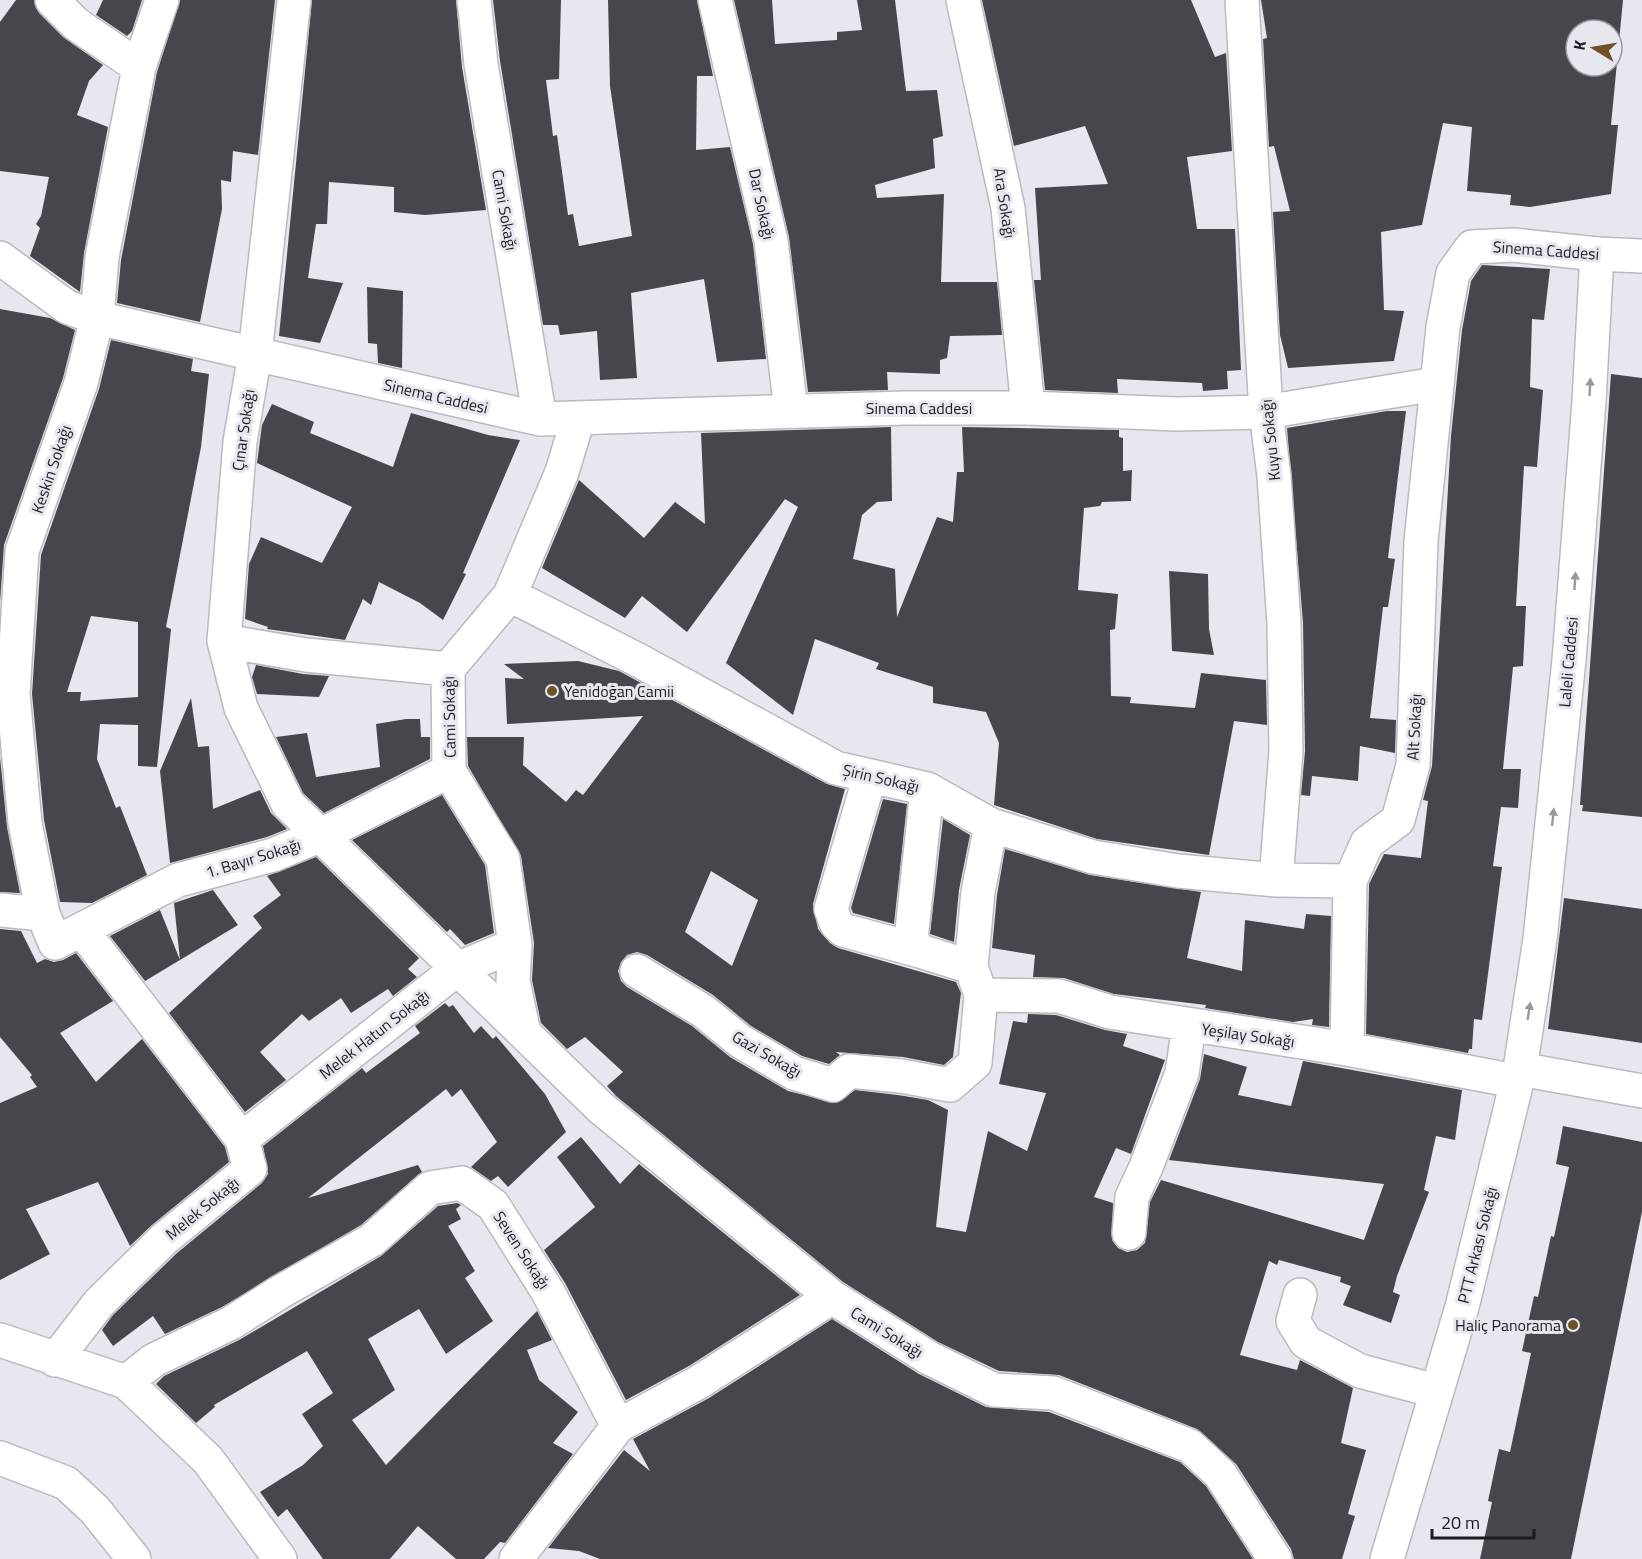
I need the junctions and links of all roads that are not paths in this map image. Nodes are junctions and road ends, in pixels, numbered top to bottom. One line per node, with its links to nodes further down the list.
1 (52, 0): 8 (street)
2 (162, 0): 8 (street, Keskin Sokağı)
3 (294, 0): 13 (street, Çınar Sokağı)
4 (474, 0): 19 (street, Cami Sokağı)
5 (716, 0): 16 (street, Dar Sokağı)
6 (963, 0): 15 (street, Ara Sokağı)
7 (1242, 0): 17 (street, Kuyu Sokağı)
8 (139, 67): 12 (street, Keskin Sokağı)
9 (1597, 254): 10 (street, Sinema Caddesi); 14 (street, Sinema Caddesi); 41 (street, Laleli Caddesi, one-way to 9)
10 (1642, 256)
11 (0, 258): 12 (street, Sinema Caddesi)
12 (97, 318): 13 (street, Sinema Caddesi); 20 (street, Keskin Sokağı)
13 (255, 354): 19 (street, Sinema Caddesi); 22 (street, Çınar Sokağı)
14 (1436, 384): 17 (street, Sinema Caddesi); 30 (street, Alt Sokağı)
15 (1028, 408): 16 (street, Sinema Caddesi); 17 (street, Sinema Caddesi)
16 (791, 411): 18 (street, Sinema Caddesi)
17 (1266, 412): 29 (street, Kuyu Sokağı)
18 (578, 419): 19 (street, Sinema Caddesi); 21 (street, Cami Sokağı)
19 (540, 420)
20 (11, 551): 32 (street, Keskin Sokağı)
21 (510, 595): 23 (street, Cami Sokağı); 25 (street, Şirin Sokağı)
22 (224, 642): 23 (street); 28 (street, Çınar Sokağı)
23 (448, 669): 24 (street, Cami Sokağı)
24 (449, 771): 28 (street, 1. Bayır Sokağı); 33 (street, Cami Sokağı)
25 (870, 776): 26 (street, Şirin Sokağı); 34 (street, Yeşilay Sokağı)
26 (927, 789): 27 (street, Şirin Sokağı); 34 (street)
27 (991, 825): 29 (street, Şirin Sokağı); 37 (street)
28 (319, 836): 32 (street, 1. Bayır Sokağı); 35 (street, Cami Sokağı)
29 (1276, 880): 30 (street, Şirin Sokağı)
30 (1350, 881): 40 (street, Alt Sokağı)
31 (0, 910): 32 (street)
32 (60, 929): 43 (street, Melek Sokağı)
33 (515, 945): 35 (street, Melek Hatun Sokağı); 39 (street, Cami Sokağı)
34 (920, 951): 37 (street, Yeşilay Sokağı)
35 (457, 969): 39 (street, Cami Sokağı); 43 (street, Melek Hatun Sokağı)
36 (637, 971): 37 (street, Gazi Sokağı)
37 (976, 981): 38 (street, Yeşilay Sokağı)
38 (1189, 1026): 40 (street, Yeşilay Sokağı); 44 (street)
39 (524, 1034): 46 (street, Cami Sokağı)
40 (1347, 1049): 41 (street, Yeşilay Sokağı)
41 (1518, 1075): 42 (street, Yeşilay Sokağı); 50 (street, PTT Arkası Sokağı)
42 (1642, 1091)
43 (242, 1139): 48 (street, Melek Sokağı)
44 (1129, 1233)
45 (1300, 1295): 50 (street)
46 (832, 1297): 51 (street); 56 (street, Cami Sokağı)
47 (0, 1340): 48 (street)
48 (55, 1360): 49 (street)
49 (126, 1382): 51 (street, Seven Sokağı); 54 (street)
50 (1436, 1391): 57 (street, PTT Arkası Sokağı)
51 (618, 1426): 55 (street)
52 (0, 1458): 53 (street)
53 (134, 1559)
54 (280, 1559)
55 (516, 1559)
56 (1275, 1559)
57 (1387, 1559)

